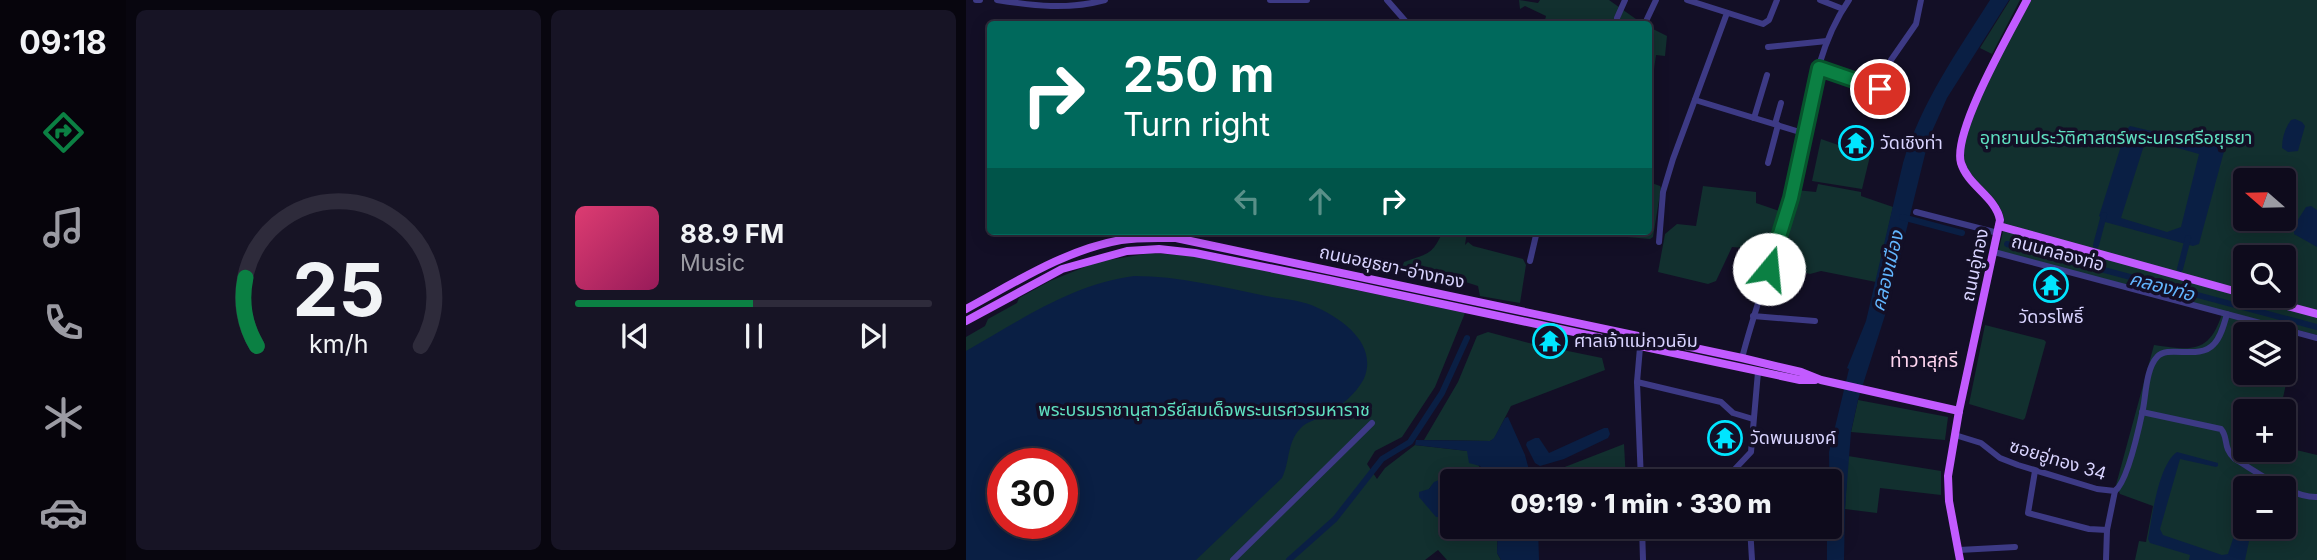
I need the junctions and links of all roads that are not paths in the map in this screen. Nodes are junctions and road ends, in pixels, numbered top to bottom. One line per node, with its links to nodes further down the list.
1 (997, 0): 2 (street)
2 (1105, 0)
3 (1270, 0): 4 (street)
4 (1307, 0)
5 (1387, 0): 18 (street)
6 (1625, 0): 16 (street)
7 (1656, 0): 17 (street)
8 (1688, 0): 15 (street)
9 (1777, 0): 15 (street)
10 (1820, 0): 14 (street)
11 (1849, 0): 14 (street)
12 (1921, 0): 23 (street)
13 (2027, 0): 32 (main road, ถนนอู่ทอง)
14 (1843, 9): 19 (street)
15 (1727, 13): 24 (street)
16 (1616, 18)
17 (1647, 19)
18 (1405, 21)
19 (1828, 41): 20 (street); 21 (street)
20 (1768, 47)
21 (1819, 68): 23 (street); 29 (street)
22 (1767, 75): 27 (street)
23 (1880, 89): 25 (street)
24 (1695, 100): 27 (street); 34 (street)
25 (1875, 100)
26 (1781, 103): 28 (street)
27 (1754, 118): 28 (street)
28 (1776, 125): 29 (street); 30 (street)
29 (1803, 133): 42 (street)
30 (1768, 163)
31 (1916, 212): 32 (street)
32 (1999, 229): 35 (main road, ถนนอู่ทอง); 37 (main road, ถนนคลองท่อ)
33 (1536, 235): 36 (street)
34 (1658, 242)
35 (1994, 252): 40 (street, ถนนคลองท่อ); 52 (main road, ถนนอู่ทอง)
36 (1530, 261)
37 (2233, 291)
38 (2295, 308): 41 (main road, ถนนคลองท่อ)
39 (966, 309): 45 (main road, ถนนอยุธยา-อ่างทอง)
40 (2227, 314): 46 (street, ถนนคลองท่อ); 53 (street, ซอยอู่ทอง 34)
41 (2317, 314)
42 (1754, 316): 44 (street); 48 (street)
43 (966, 321): 47 (main road, ถนนอยุธยา-อ่างทอง)
44 (1815, 321)
45 (1641, 336): 47 (street); 48 (main road, ถนนอยุธยา-อ่างทอง)
46 (2317, 338)
47 (1639, 346): 49 (main road, ถนนอยุธยา-อ่างทอง); 51 (street)
48 (1742, 358): 50 (main road, ถนนอยุธยา-อ่างทอง)
49 (1758, 372): 50 (main road, ถนนอยุธยา-อ่างทอง); 54 (street)
50 (1821, 380): 52 (main road, ถนนอยุธยา-อ่างทอง)
51 (1637, 382): 54 (street); 57 (street)
52 (1959, 411): 56 (main road, ถนนอู่ทอง)
53 (2142, 412): 60 (street, ซอยอู่ทอง 34); 61 (street)
54 (1753, 419): 58 (street)
55 (1372, 423): 67 (street)
56 (1955, 435): 59 (street, ซอยอู่ทอง 34); 66 (main road, ถนนอู่ทอง)
57 (1641, 469)
58 (1735, 469)
59 (2035, 471): 60 (street, ซอยอู่ทอง 34); 62 (street)
60 (2115, 491): 62 (street)
61 (2317, 496)
62 (2106, 530): 71 (street)
63 (1642, 539): 68 (street)
64 (1751, 539): 69 (street)
65 (2015, 547): 66 (street)
66 (1959, 550): 70 (main road, ถนนอู่ทอง)
67 (1233, 560)
68 (1643, 560)
69 (1752, 560)
70 (1961, 560)
71 (2106, 560)

